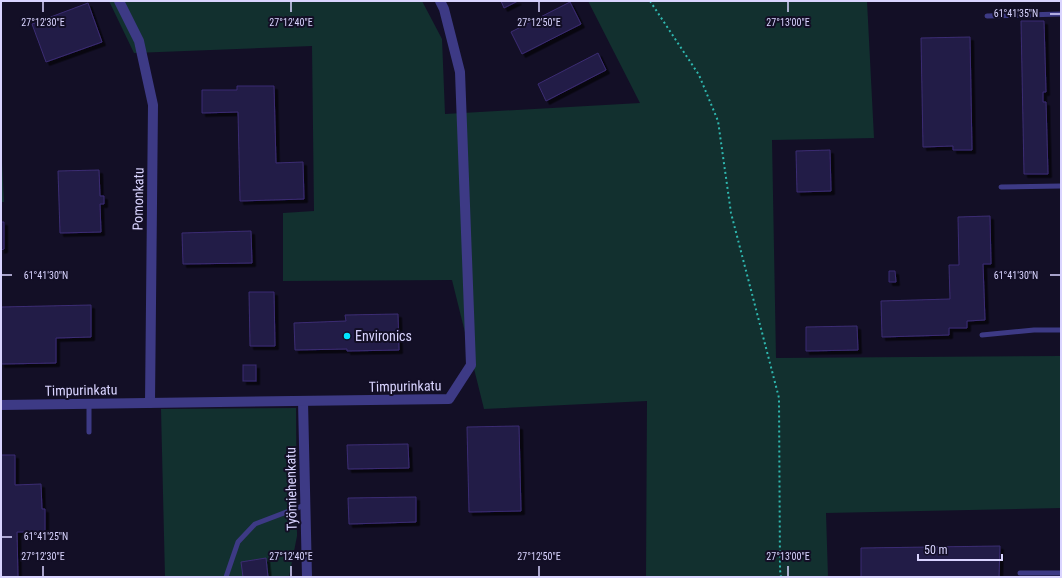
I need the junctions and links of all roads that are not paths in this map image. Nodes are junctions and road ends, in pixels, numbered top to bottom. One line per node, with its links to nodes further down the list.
1 (119, 1): 11 (street, Pomonkatu)
2 (440, 1): 9 (street, Timpurinkatu)
3 (1061, 14): 4 (lane)
4 (987, 16)
5 (1061, 186): 6 (lane)
6 (1001, 187)
7 (1061, 330): 8 (lane)
8 (982, 335)
9 (303, 401): 11 (street, Timpurinkatu); 14 (street, Työmiehenkatu)
10 (89, 404): 11 (street, Timpurinkatu); 12 (street, Timpurinkatu); 13 (lane)
11 (150, 404)
12 (1, 406)
13 (89, 432)
14 (305, 505): 17 (lane); 18 (street, Työmiehenkatu)
15 (1020, 573): 16 (lane)
16 (1061, 573)
17 (226, 577)
18 (307, 577)

